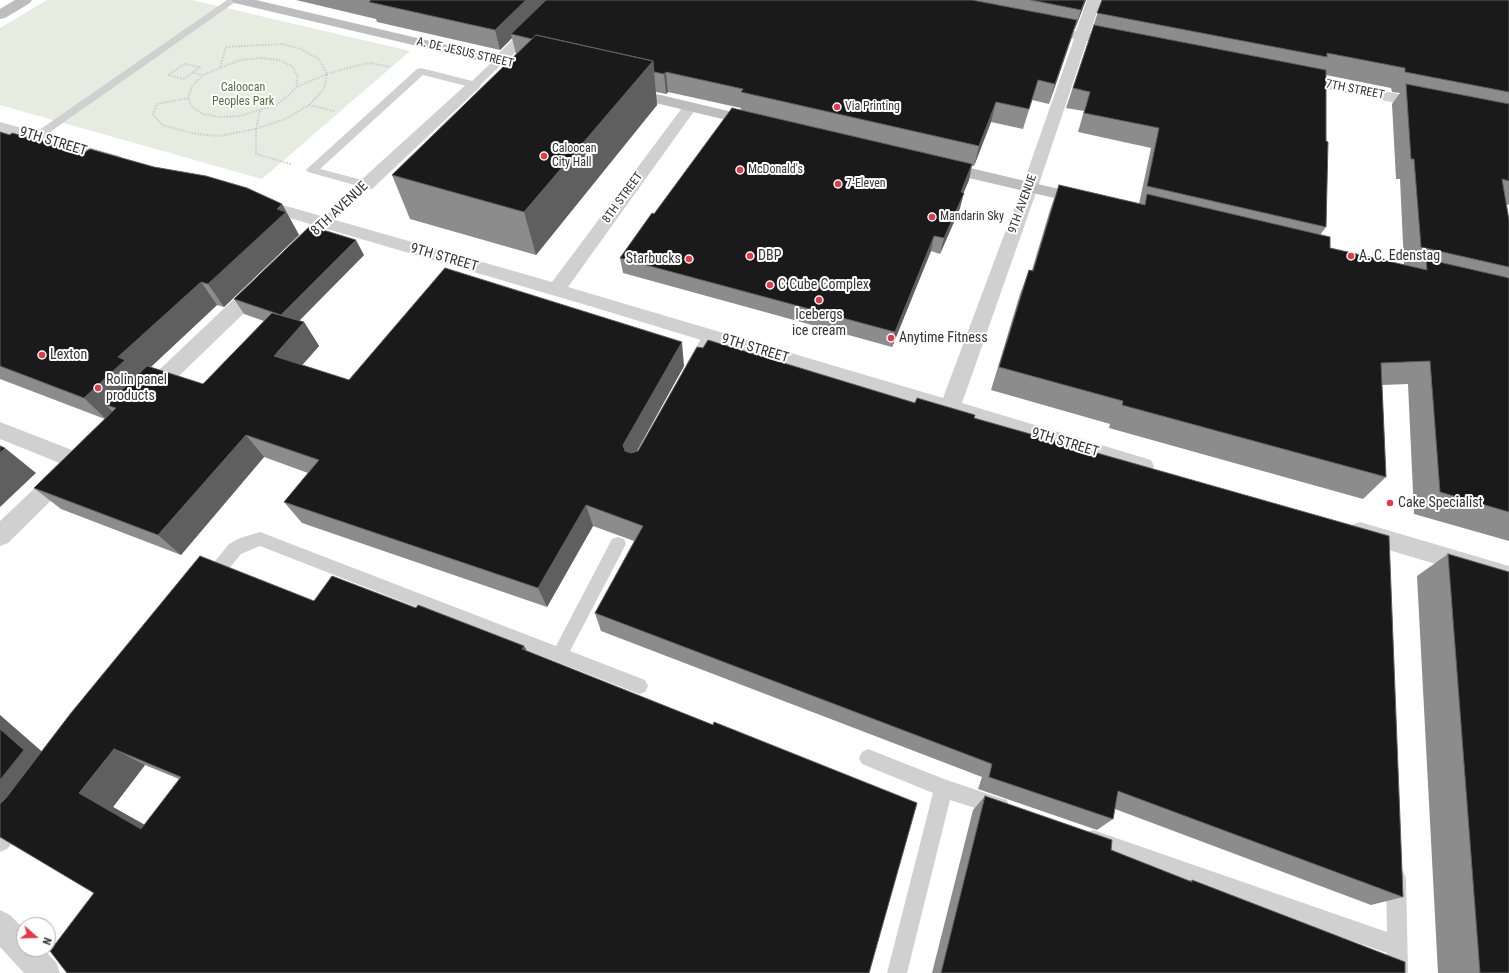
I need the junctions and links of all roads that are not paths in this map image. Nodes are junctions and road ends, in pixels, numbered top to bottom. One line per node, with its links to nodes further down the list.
1 (25, 0): 6 (main road)
2 (233, 0): 19 (lane)
3 (239, 0): 10 (main road, A. DE JESUS STREET)
4 (560, 0): 10 (street, 8TH AVENUE)
5 (1094, 0): 8 (street, 9TH AVENUE)
6 (0, 15)
7 (1027, 26): 8 (street)
8 (1081, 36): 9 (street); 23 (street, 9TH AVENUE)
9 (1128, 45)
10 (499, 61): 11 (main road, A. DE JESUS STREET); 13 (lane, 8TH AVENUE)
11 (552, 74)
12 (1284, 76): 16 (street, 7TH STREET)
13 (474, 85): 22 (street, 8TH AVENUE); 22 (lane)
14 (614, 89): 15 (main road)
15 (690, 107): 18 (main road); 28 (street, 8TH STREET)
16 (1439, 107)
17 (0, 127): 19 (street, 9TH STREET)
18 (774, 127)
19 (36, 137): 21 (street, 9TH STREET)
20 (927, 162): 23 (main road)
21 (127, 164)
22 (366, 186): 26 (lane, 8TH AVENUE)
23 (1030, 187): 25 (main road); 32 (street, 9TH AVENUE)
24 (240, 198): 26 (street, 9TH STREET)
25 (1099, 203)
26 (319, 229): 28 (street, 9TH STREET)
27 (272, 274): 31 (street)
28 (556, 290): 29 (street, 9TH STREET)
29 (710, 335): 30 (lane); 32 (street, 9TH STREET)
30 (689, 374)
31 (134, 406)
32 (950, 408): 34 (street, 9TH STREET)
33 (0, 430): 36 (street)
34 (1160, 471)
35 (1342, 527): 38 (street)
36 (0, 536)
37 (618, 544): 40 (lane)
38 (1509, 576)
39 (200, 592): 40 (lane)
40 (559, 656): 41 (lane)
41 (639, 686)
42 (868, 758): 43 (lane)
43 (944, 788): 45 (lane); 52 (lane)
44 (31, 808): 47 (lane)
45 (1020, 814)
46 (1073, 833): 50 (lane)
47 (0, 842)
48 (1395, 859): 50 (lane)
49 (0, 925): 51 (street)
50 (1398, 946): 53 (lane)
51 (45, 973)
52 (897, 973)
53 (1398, 973)

